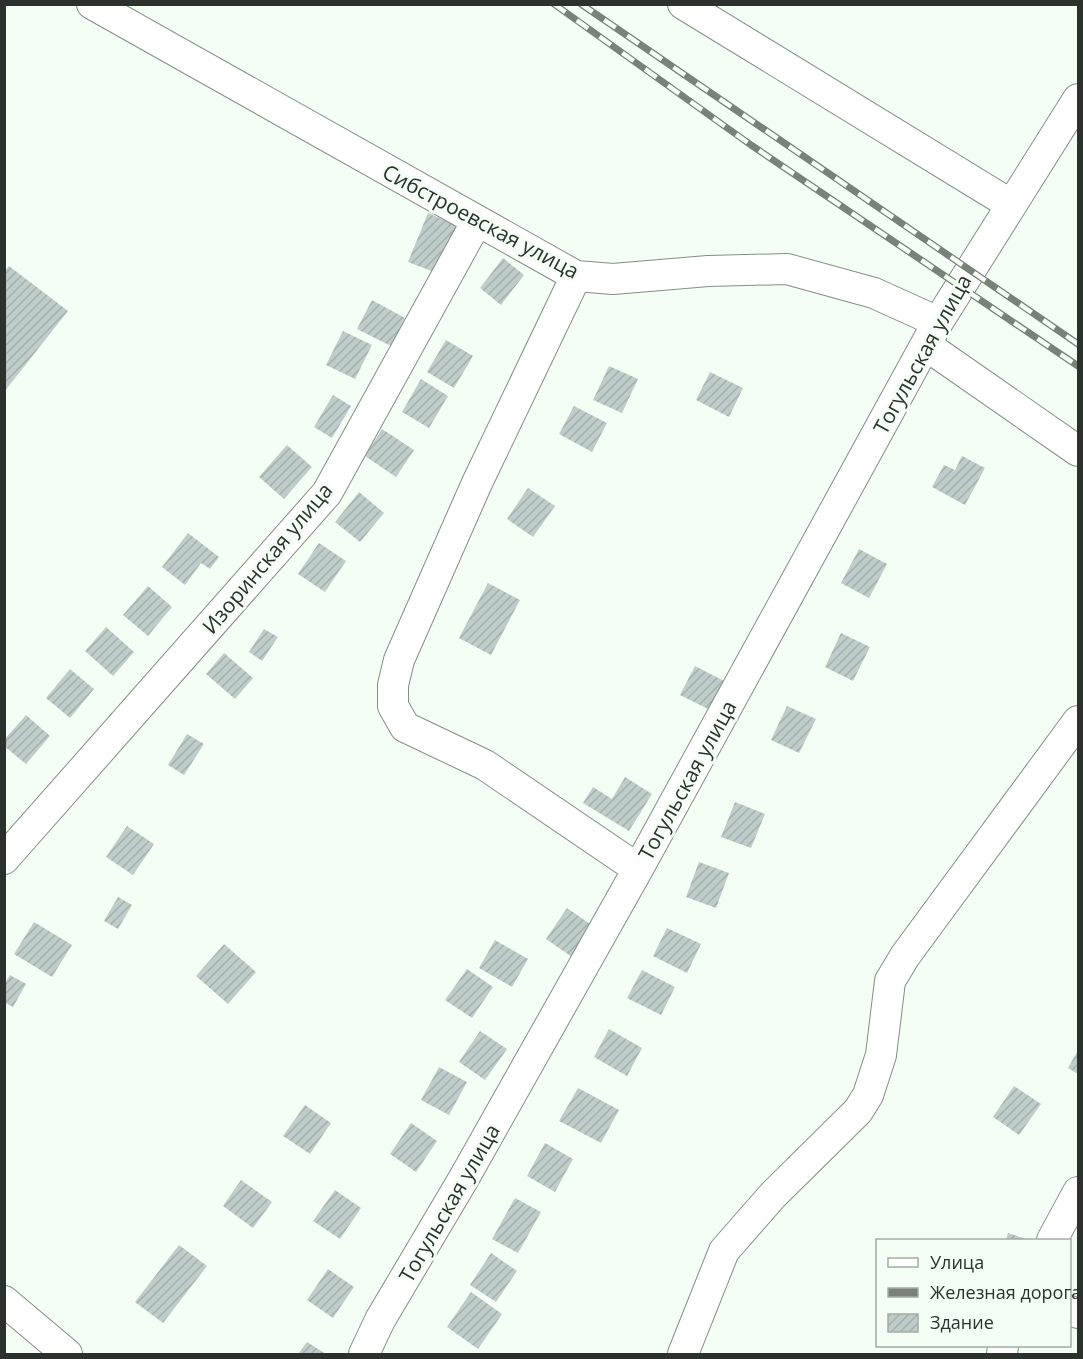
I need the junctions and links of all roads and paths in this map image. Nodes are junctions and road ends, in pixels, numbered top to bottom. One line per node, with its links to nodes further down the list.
1 (92, 4): 5 (street, Сибстроевская улица)
2 (682, 4): 4 (street)
3 (1078, 99): 4 (street, Тогульская улица)
4 (1010, 204): 7 (street, Тогульская улица)
5 (477, 221): 6 (street, Сибстроевская улица); 10 (street, Изоринская улица)
6 (576, 276): 7 (street, Сибстроевская улица); 11 (street)
7 (933, 334): 8 (street, Сибстроевская улица); 11 (street, Тогульская улица)
8 (1078, 451)
9 (1078, 721): 17 (street)
10 (4, 859)
11 (638, 869): 16 (street, Тогульская улица)
12 (1078, 1192): 13 (street)
13 (1053, 1239)
14 (4, 1301): 15 (street)
15 (67, 1354)
16 (363, 1354)
17 (683, 1354)

